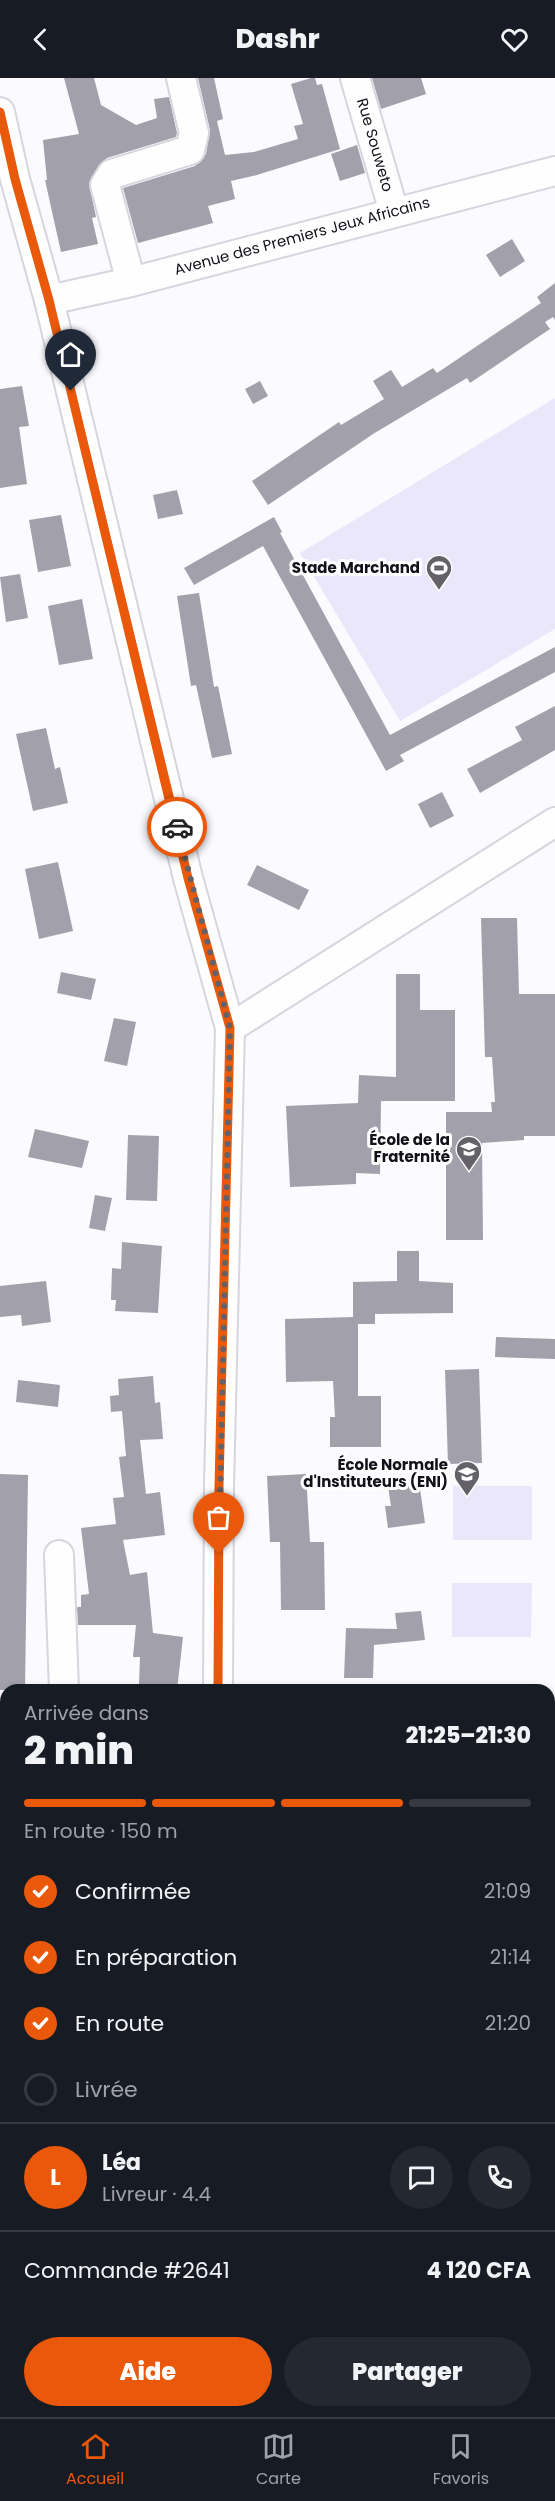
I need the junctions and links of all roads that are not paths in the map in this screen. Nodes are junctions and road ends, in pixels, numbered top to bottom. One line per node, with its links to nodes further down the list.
1 (181, 78): 7 (street)
2 (355, 78): 6 (street, Rue Souweto)
3 (0, 112): 5 (street)
4 (555, 171): 6 (street, Avenue des Premiers Jeux Africains)
5 (7, 180): 8 (street)
6 (394, 212): 7 (street, Avenue des Premiers Jeux Africains)
7 (131, 282): 8 (street, Avenue des Premiers Jeux Africains)
8 (49, 300): 10 (street)
9 (555, 822): 10 (street)
10 (230, 1028): 13 (street)
11 (59, 1555): 12 (street)
12 (64, 1684)
13 (218, 1684)

